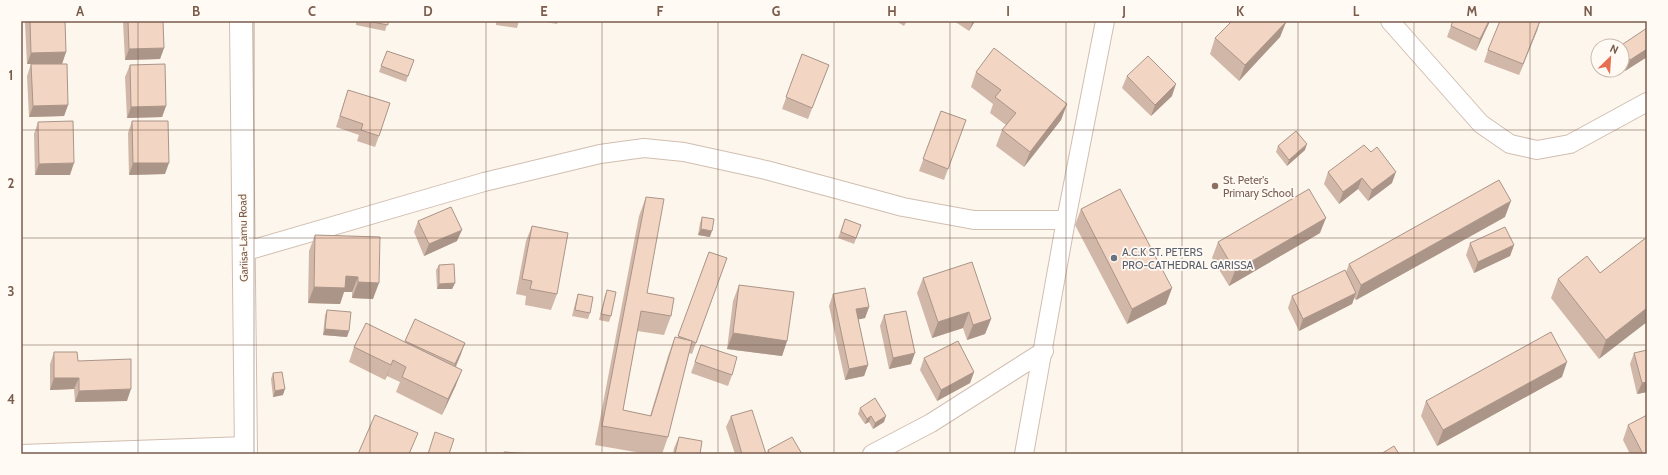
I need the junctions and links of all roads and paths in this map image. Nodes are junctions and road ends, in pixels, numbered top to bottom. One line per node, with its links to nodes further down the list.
1 (241, 21): 6 (street, Gariisa-Lamu Road)
2 (1105, 21): 5 (street)
3 (1390, 21): 4 (street)
4 (1647, 102)
5 (1066, 220): 6 (street); 7 (street)
6 (243, 252): 8 (street, Gariisa-Lamu Road)
7 (1044, 351): 10 (street); 11 (street)
8 (246, 450): 9 (street)
9 (21, 454)
10 (872, 454)
11 (1024, 454)

